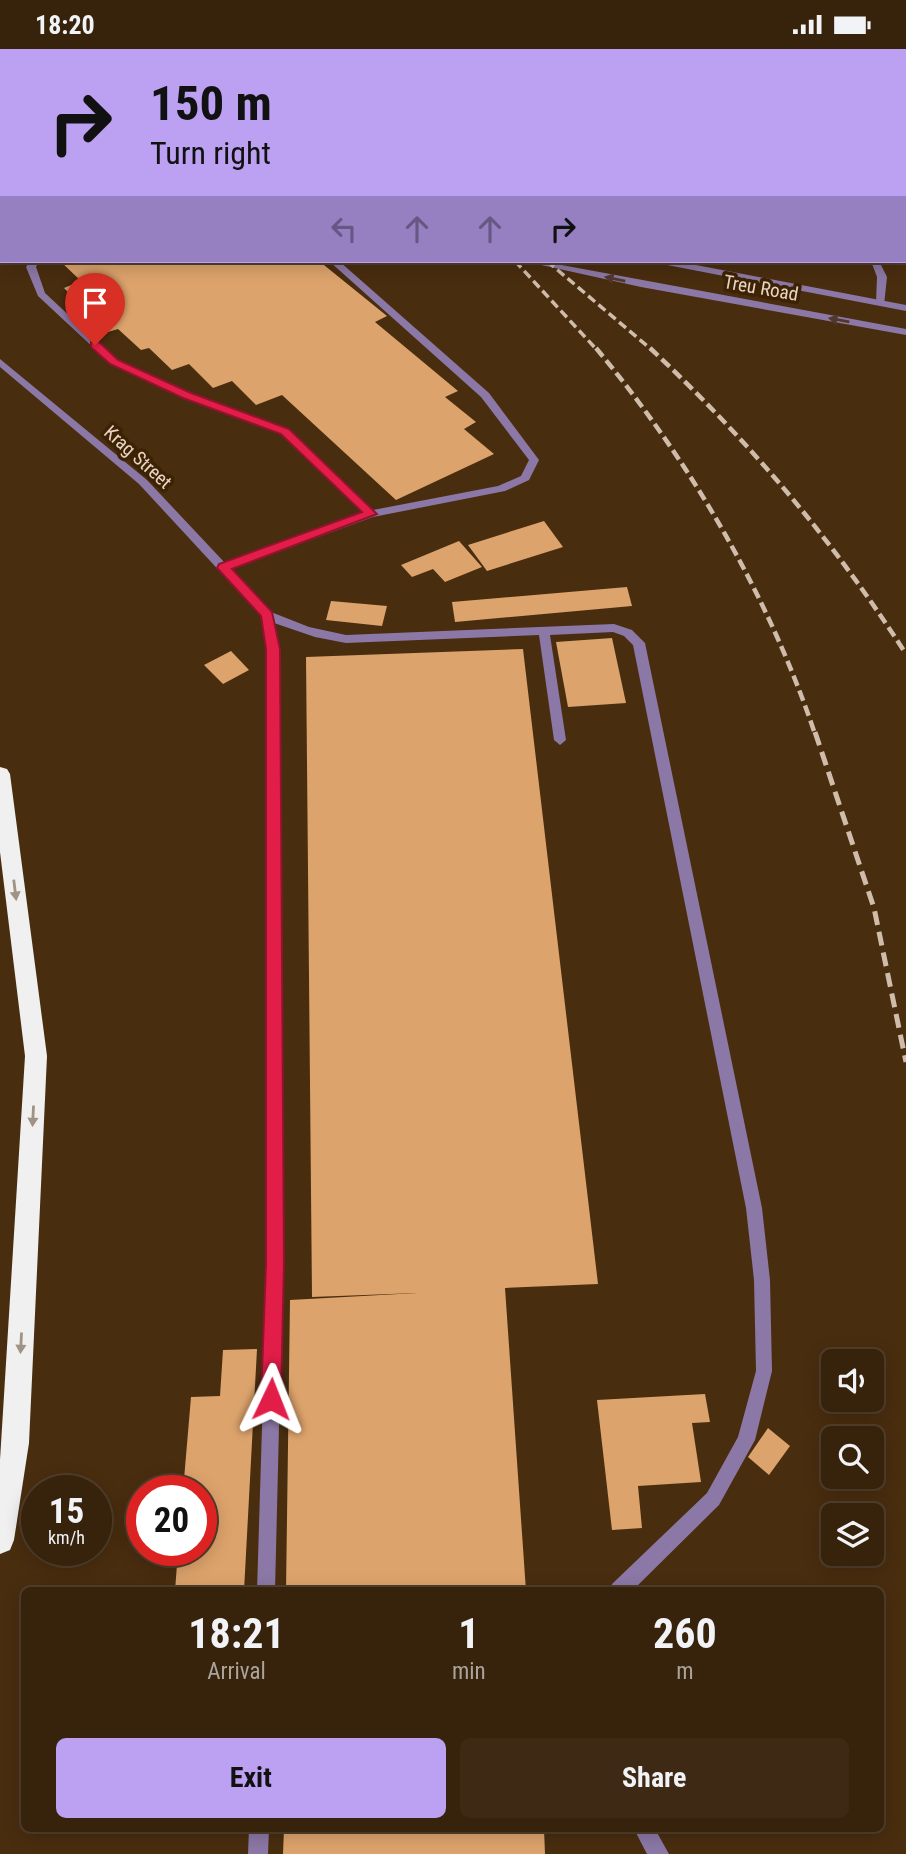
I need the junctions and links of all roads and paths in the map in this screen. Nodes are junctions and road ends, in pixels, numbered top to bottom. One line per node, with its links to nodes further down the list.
1 (33, 263): 10 (street)
2 (336, 263): 10 (street)
3 (538, 263): 8 (street, Treu Road, one-way to 3)
4 (672, 263): 6 (street, Treu Road)
5 (876, 263): 6 (street)
6 (881, 303): 7 (street, Treu Road)
7 (906, 309)
8 (906, 332)
9 (0, 362): 11 (street, Krag Street)
10 (371, 514): 11 (street)
11 (223, 568): 12 (street, Krag Street)
12 (267, 615): 13 (street); 17 (street)
13 (544, 631): 14 (street); 18 (street)
14 (560, 740)
15 (0, 774): 16 (highway, one-way to 16)
16 (0, 1540)
17 (266, 1587)
18 (623, 1587)
19 (259, 1832): 21 (street)
20 (646, 1832): 22 (street)
21 (258, 1854)
22 (659, 1854)

